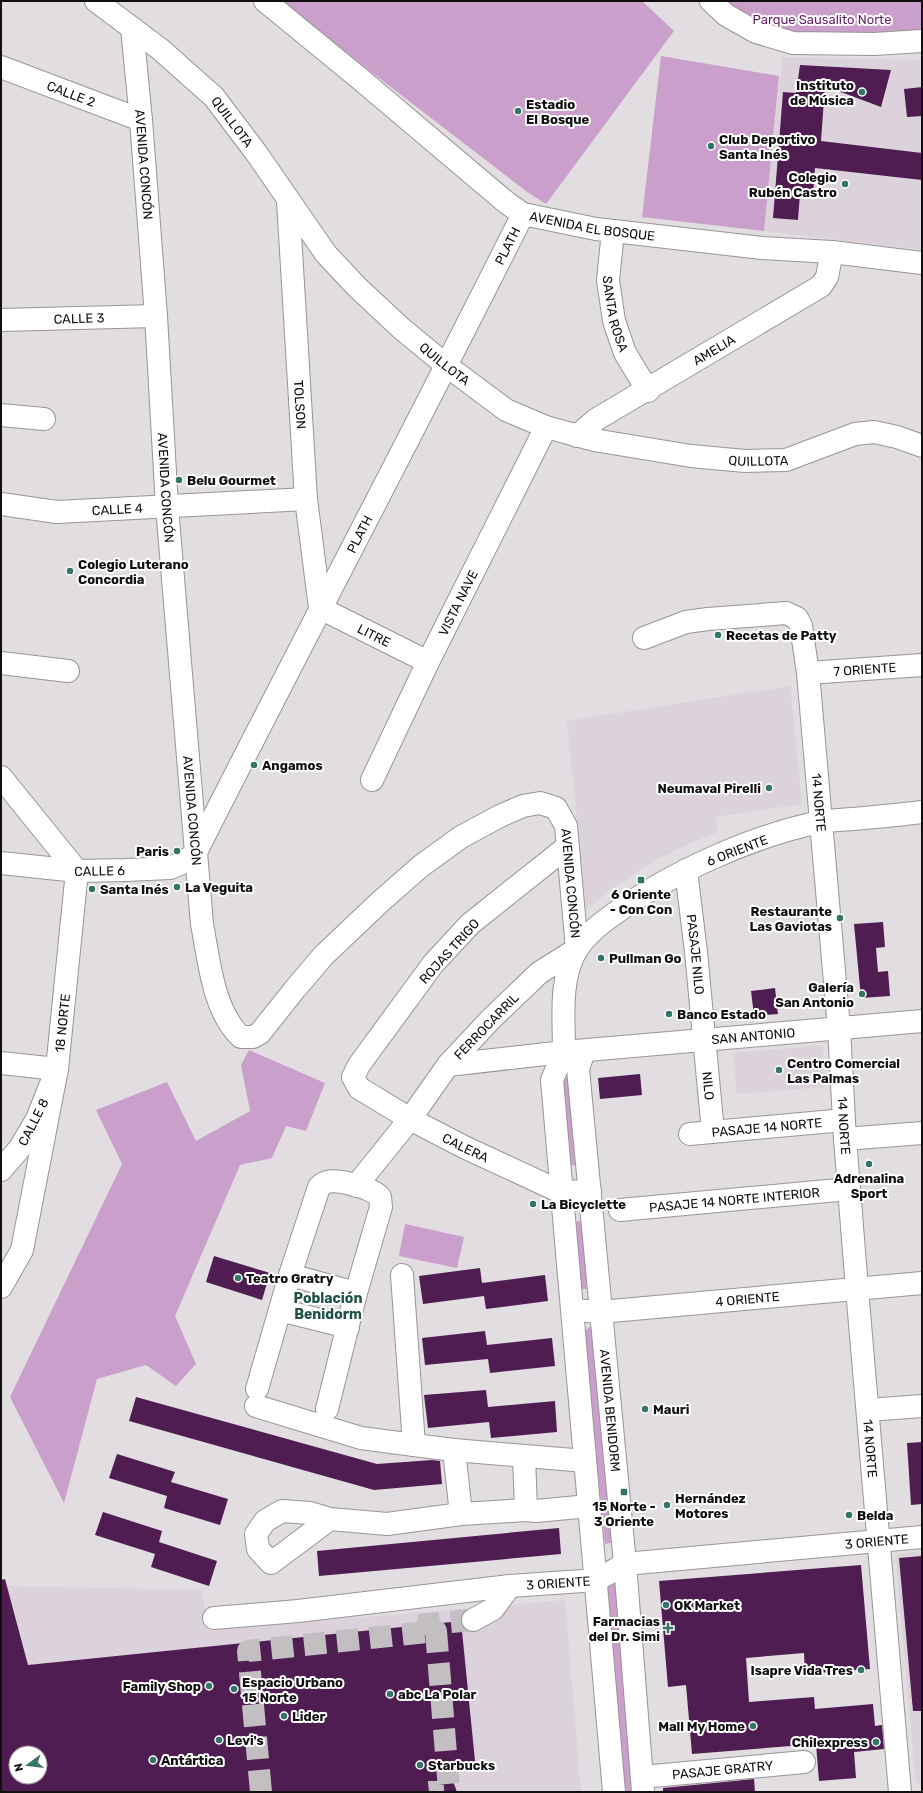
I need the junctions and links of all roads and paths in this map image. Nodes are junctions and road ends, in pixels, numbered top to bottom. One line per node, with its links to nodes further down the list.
1 (265, 1): 9 (street, AVENIDA EL BOSQUE)
2 (711, 1): 5 (street)
3 (108, 5): 4 (street, QUILLOTA)
4 (132, 28): 7 (street, AVENIDA CONCÓN); 8 (street, QUILLOTA)
5 (922, 41)
6 (1, 67): 7 (street, CALLE 2)
7 (141, 120): 13 (street, AVENIDA CONCÓN)
8 (288, 201): 15 (street, QUILLOTA); 22 (street, TOLSON)
9 (523, 214): 10 (street, AVENIDA EL BOSQUE); 15 (street, PLATH)
10 (613, 231): 11 (street, AVENIDA EL BOSQUE); 16 (street, SANTA ROSA)
11 (832, 252): 12 (street, AVENIDA EL BOSQUE); 16 (street, AMELIA)
12 (922, 263)
13 (156, 316): 14 (street, CALLE 3); 24 (street, AVENIDA CONCÓN)
14 (1, 320)
15 (447, 366): 19 (street, QUILLOTA); 25 (street, PLATH)
16 (648, 391): 20 (street, AMELIA)
17 (1, 415): 18 (street)
18 (44, 419)
19 (546, 427): 20 (street, QUILLOTA); 27 (street, VISTA NAVE)
20 (578, 436): 21 (street, QUILLOTA)
21 (922, 446)
22 (306, 499): 24 (street, CALLE 4); 25 (street, TOLSON)
23 (1, 504): 24 (street, CALLE 4)
24 (167, 507): 37 (street, AVENIDA CONCÓN)
25 (320, 608): 27 (street, LITRE); 37 (street, PLATH)
26 (644, 638): 31 (street, 14 NORTE)
27 (428, 662): 33 (street, VISTA NAVE)
28 (1, 663): 30 (street)
29 (922, 665): 31 (street, 7 ORIENTE)
30 (68, 671)
31 (808, 673): 35 (street, 14 NORTE)
32 (1, 777): 40 (street)
33 (372, 780)
34 (922, 812): 35 (street, 6 ORIENTE)
35 (820, 822): 39 (street, 6 ORIENTE); 43 (street, 14 NORTE)
36 (568, 846): 37 (street, AVENIDA CONCÓN); 41 (street, AVENIDA CONCÓN); 49 (street, ROJAS TRIGO)
37 (195, 854): 40 (street, CALLE 6)
38 (1, 862): 40 (street, CALLE 6)
39 (686, 870): 41 (street, 6 ORIENTE); 44 (street, PASAJE NILO)
40 (77, 871): 48 (street, 18 NORTE)
41 (577, 949): 45 (street, AVENIDA BENIDORM); 47 (street, FERROCARRIL)
42 (922, 1021): 43 (street, SAN ANTONIO)
43 (839, 1028): 44 (street, SAN ANTONIO); 51 (street, 14 NORTE)
44 (704, 1039): 45 (street, SAN ANTONIO); 52 (street, NILO)
45 (574, 1051): 47 (street, SAN ANTONIO); 58 (street, AVENIDA BENIDORM); 59 (street, AVENIDA BENIDORM)
46 (1, 1063): 48 (street)
47 (448, 1065): 50 (street, FERROCARRIL)
48 (57, 1069): 55 (street, CALLE 8); 64 (street, 18 NORTE)
49 (353, 1077): 50 (street, CALERA)
50 (410, 1119): 56 (street, FERROCARRIL); 59 (street, CALERA)
51 (844, 1130): 52 (street, PASAJE 14 NORTE); 53 (street, PASAJE 14 NORTE); 57 (street, 14 NORTE)
52 (713, 1132): 54 (street, PASAJE 14 NORTE)
53 (922, 1133)
54 (690, 1134)
55 (4, 1162)
56 (356, 1186): 61 (street); 66 (street)
57 (849, 1190): 60 (street, PASAJE 14 NORTE INTERIOR); 65 (street, 14 NORTE)
58 (590, 1191): 59 (street, CALERA); 69 (street, AVENIDA BENIDORM)
59 (561, 1192): 68 (street, AVENIDA BENIDORM)
60 (620, 1210)
61 (290, 1275): 66 (street); 67 (street)
62 (402, 1275): 74 (street)
63 (922, 1283): 65 (street, 4 ORIENTE)
64 (1, 1287)
65 (857, 1289): 69 (street, 4 ORIENTE); 73 (street, 14 NORTE)
66 (356, 1293): 70 (street)
67 (280, 1310): 70 (street); 74 (street)
68 (572, 1310): 69 (street, 4 ORIENTE); 77 (street, AVENIDA BENIDORM)
69 (600, 1312): 84 (street, AVENIDA BENIDORM)
70 (348, 1327): 72 (street)
71 (922, 1406): 73 (street)
72 (327, 1409)
73 (868, 1410): 83 (street, 14 NORTE)
74 (414, 1445): 75 (street)
75 (454, 1450): 76 (street); 80 (street)
76 (524, 1456): 77 (street); 79 (street)
77 (585, 1461): 78 (street, AVENIDA BENIDORM)
78 (589, 1506): 79 (street); 85 (street, AVENIDA BENIDORM)
79 (526, 1510): 80 (street)
80 (461, 1514): 81 (street)
81 (330, 1519)
82 (922, 1537): 83 (street, 3 ORIENTE)
83 (879, 1541): 84 (street, 3 ORIENTE); 92 (street, 14 NORTE)
84 (625, 1564): 85 (street, 3 ORIENTE); 90 (street, AVENIDA BENIDORM)
85 (597, 1580): 86 (street, 3 ORIENTE); 91 (street, AVENIDA BENIDORM)
86 (510, 1586): 87 (street, 3 ORIENTE); 88 (street)
87 (214, 1618)
88 (473, 1620)
89 (804, 1762): 90 (street, PASAJE GRATRY)
90 (643, 1785)
91 (614, 1792)
92 (900, 1792)

